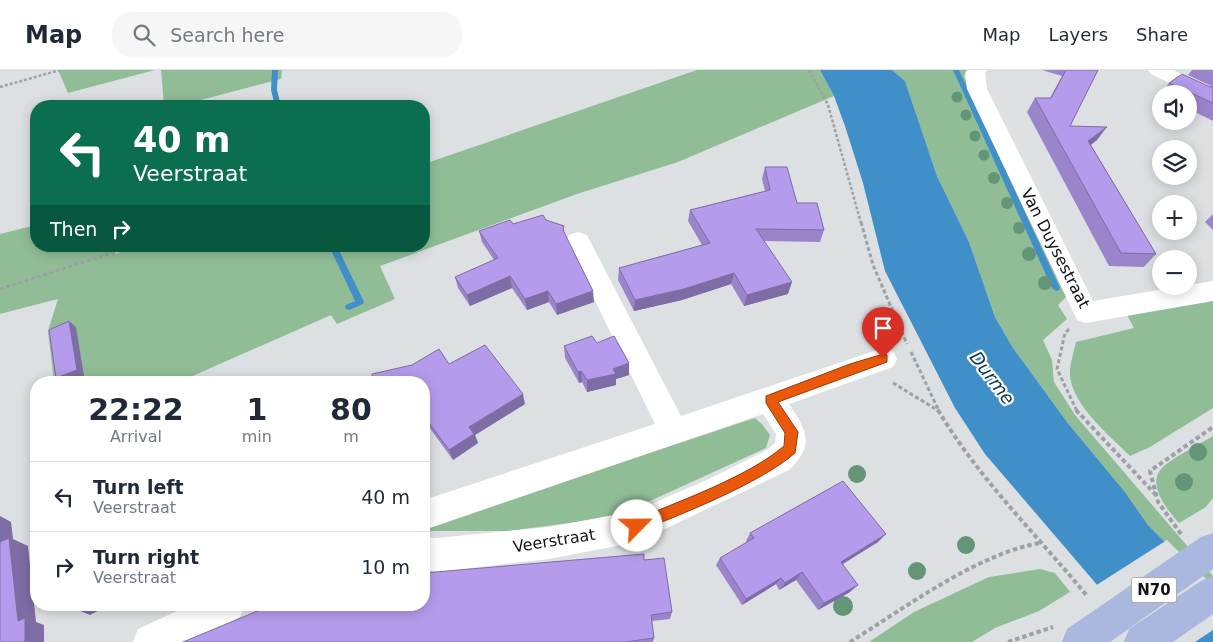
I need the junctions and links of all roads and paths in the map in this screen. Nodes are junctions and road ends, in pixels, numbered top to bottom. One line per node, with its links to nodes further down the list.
1 (60, 70): 5 (path)
2 (809, 70): 15 (path)
3 (977, 70): 11 (street, Van Duysestraat)
4 (1158, 70): 6 (street)
5 (0, 87)
6 (1206, 94)
7 (578, 241): 17 (street)
8 (115, 252): 9 (path)
9 (0, 289)
10 (1213, 291): 11 (street, Van Duysestraat)
11 (1086, 313): 18 (path)
12 (883, 358): 13 (street)
13 (854, 367): 14 (street); 15 (path)
14 (770, 399): 17 (street); 22 (street, Veerstraat)
15 (939, 412): 20 (path)
16 (1213, 427): 18 (path)
17 (673, 430): 19 (street)
18 (1156, 494): 21 (path)
19 (430, 512)
20 (1041, 543): 25 (path); 27 (path)
21 (1202, 546): 25 (main road, N70)
22 (430, 554)
23 (1213, 593): 28 (main road, N70)
24 (216, 611): 26 (street)
25 (1091, 625)
26 (151, 642)
27 (850, 642)
28 (1142, 642)

